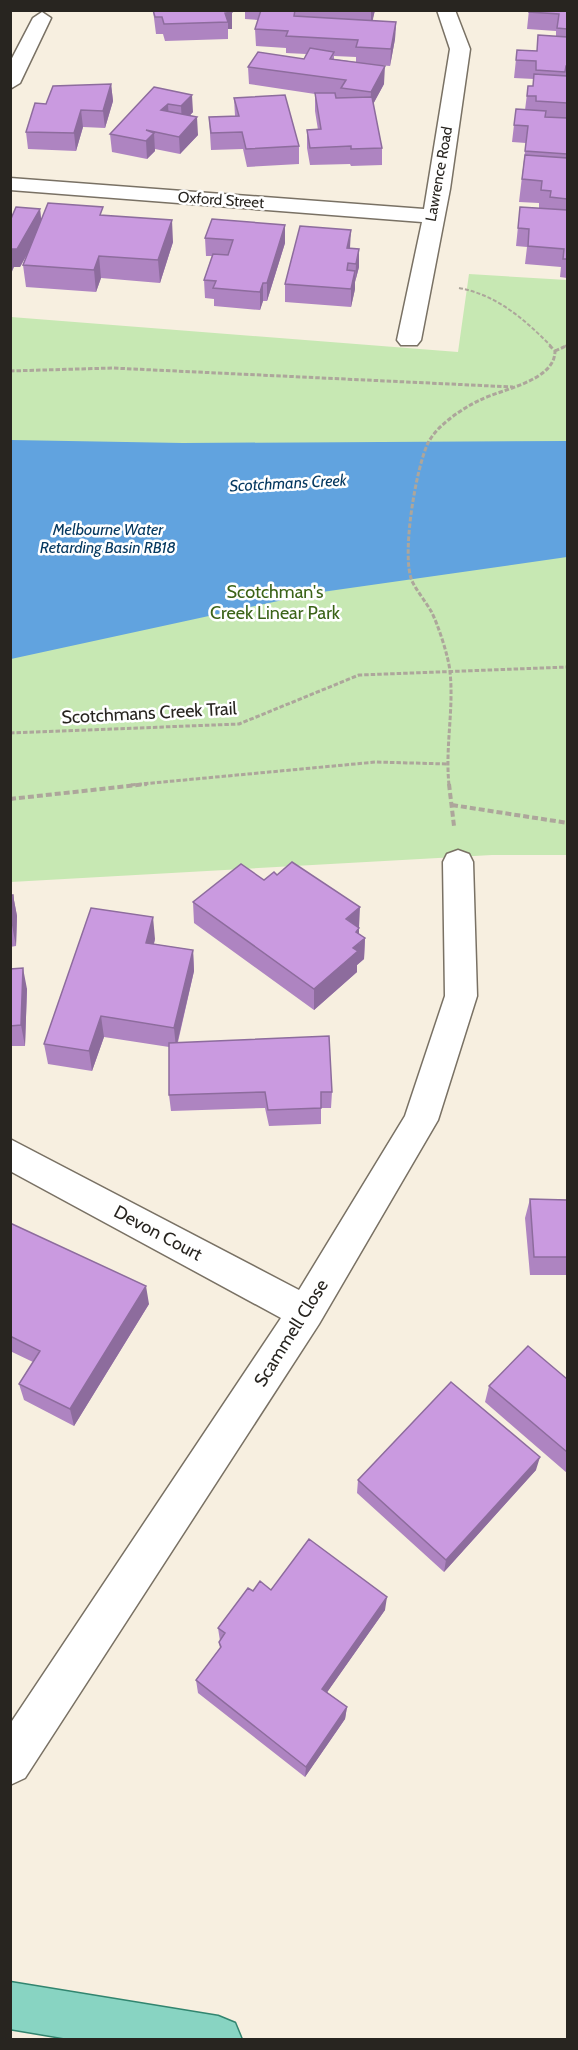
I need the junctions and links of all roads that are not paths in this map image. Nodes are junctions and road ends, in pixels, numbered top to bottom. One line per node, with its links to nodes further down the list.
1 (446, 10): 5 (street, Lawrence Road)
2 (42, 18): 3 (street)
3 (10, 83)
4 (10, 184): 5 (street, Oxford Street)
5 (432, 216): 6 (street, Lawrence Road)
6 (409, 339)
7 (458, 862): 9 (street, Scammell Close)
8 (10, 1154): 9 (street, Devon Court)
9 (306, 1312): 10 (street, Scammell Close)
10 (10, 1763)
11 (10, 2005): 12 (main road)
12 (218, 2040)

